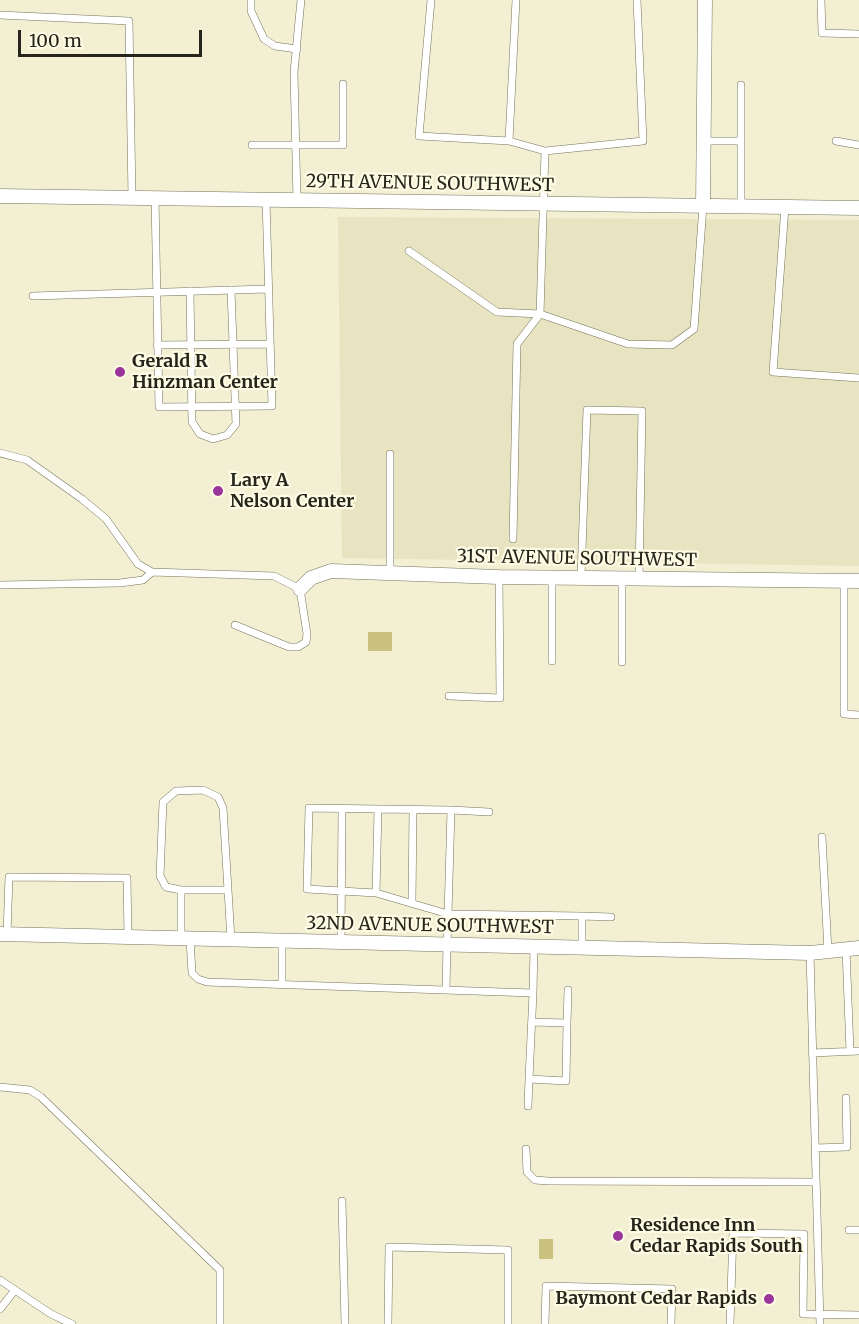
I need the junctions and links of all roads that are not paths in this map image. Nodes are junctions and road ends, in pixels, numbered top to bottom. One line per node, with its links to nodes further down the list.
1 (251, 0): 10 (lane)
2 (301, 0): 10 (lane)
3 (431, 0): 13 (lane)
4 (516, 0): 13 (lane)
5 (637, 0): 20 (lane)
6 (705, 0): 14 (street)
7 (821, 0): 9 (lane)
8 (0, 15): 22 (lane)
9 (859, 34)
10 (297, 49): 18 (lane)
11 (343, 84): 18 (lane)
12 (741, 85): 15 (lane)
13 (509, 141): 20 (lane)
14 (703, 141): 15 (lane); 27 (street)
15 (741, 141): 28 (lane)
16 (836, 141): 19 (lane)
17 (252, 145): 18 (lane)
18 (295, 145): 25 (lane)
19 (859, 145)
20 (545, 151): 26 (lane)
21 (0, 196): 22 (street, 29TH AVENUE SOUTHWEST)
22 (132, 197): 23 (street, 29TH AVENUE SOUTHWEST)
23 (155, 197): 24 (street, 29TH AVENUE SOUTHWEST); 35 (lane)
24 (266, 199): 25 (street, 29TH AVENUE SOUTHWEST); 32 (lane)
25 (297, 200): 26 (street, 29TH AVENUE SOUTHWEST)
26 (544, 203): 27 (street, 29TH AVENUE SOUTHWEST); 37 (lane)
27 (703, 206): 28 (street, 29TH AVENUE SOUTHWEST); 37 (lane)
28 (741, 207): 29 (street, 29TH AVENUE SOUTHWEST)
29 (785, 207): 30 (street, 29TH AVENUE SOUTHWEST); 42 (lane)
30 (859, 208)
31 (409, 251): 37 (lane)
32 (268, 289): 33 (lane); 39 (lane)
33 (231, 290): 34 (lane); 38 (lane)
34 (190, 291): 35 (lane); 41 (lane)
35 (157, 292): 36 (lane); 40 (lane)
36 (33, 296)
37 (540, 314): 47 (lane)
38 (233, 344): 39 (lane); 41 (lane); 43 (lane)
39 (270, 344): 43 (lane)
40 (157, 345): 41 (lane); 44 (lane)
41 (192, 345): 44 (lane)
42 (859, 378)
43 (235, 406): 44 (lane); 44 (lane)
44 (192, 407)
45 (0, 453): 48 (lane)
46 (390, 454): 49 (lane)
47 (513, 539)
48 (152, 572): 57 (lane); 58 (lane)
49 (390, 573): 50 (street, 31ST AVENUE SOUTHWEST); 58 (street, 31ST AVENUE SOUTHWEST)
50 (499, 577): 53 (street, 31ST AVENUE SOUTHWEST); 62 (lane)
51 (581, 577): 52 (street, 31ST AVENUE SOUTHWEST); 53 (street, 31ST AVENUE SOUTHWEST); 54 (lane)
52 (622, 577): 54 (street, 31ST AVENUE SOUTHWEST); 61 (lane)
53 (552, 578): 60 (lane)
54 (639, 578): 55 (street, 31ST AVENUE SOUTHWEST)
55 (844, 581): 56 (street, 31ST AVENUE SOUTHWEST); 63 (lane)
56 (859, 581)
57 (0, 585)
58 (300, 589): 59 (lane)
59 (235, 625)
60 (552, 661)
61 (622, 662)
62 (449, 696)
63 (859, 715)
64 (342, 808): 65 (lane); 72 (lane); 72 (lane)
65 (378, 809): 66 (lane); 73 (lane)
66 (413, 810): 67 (lane); 74 (lane)
67 (451, 810): 68 (lane); 75 (lane)
68 (489, 812)
69 (822, 837): 88 (lane)
70 (181, 890): 71 (lane); 71 (lane); 80 (lane)
71 (228, 890): 81 (lane)
72 (342, 891): 73 (lane); 83 (lane)
73 (376, 893): 74 (lane)
74 (412, 902): 75 (lane)
75 (448, 914): 76 (lane); 84 (lane)
76 (582, 916): 77 (lane); 86 (lane)
77 (611, 917)
78 (4, 934): 79 (street, 32ND AVENUE SOUTHWEST); 79 (lane)
79 (128, 938): 80 (street, 32ND AVENUE SOUTHWEST)
80 (185, 939): 81 (street, 32ND AVENUE SOUTHWEST); 90 (lane)
81 (231, 940): 82 (street, 32ND AVENUE SOUTHWEST)
82 (282, 941): 83 (street, 32ND AVENUE SOUTHWEST); 90 (lane)
83 (341, 942): 84 (street, 32ND AVENUE SOUTHWEST)
84 (447, 945): 85 (street, 32ND AVENUE SOUTHWEST); 91 (lane)
85 (534, 946): 86 (street, 32ND AVENUE SOUTHWEST); 93 (lane)
86 (582, 948): 89 (street, 32ND AVENUE SOUTHWEST)
87 (852, 949): 88 (street, 32ND AVENUE SOUTHWEST); 96 (lane)
88 (828, 951): 89 (street, 32ND AVENUE SOUTHWEST)
89 (810, 952): 98 (lane)
90 (282, 984): 91 (lane)
91 (446, 990): 93 (lane)
92 (568, 990): 95 (lane)
93 (534, 993): 94 (lane)
94 (532, 1022): 95 (lane); 99 (lane)
95 (567, 1023): 99 (lane)
96 (850, 1051): 97 (lane); 98 (lane)
97 (859, 1051)
98 (812, 1053): 103 (lane)
99 (529, 1079): 102 (lane)
100 (0, 1086): 115 (lane)
101 (846, 1098): 103 (lane)
102 (528, 1106)
103 (815, 1148): 105 (lane)
104 (525, 1149): 105 (lane)
105 (816, 1182): 112 (lane)
106 (342, 1201): 116 (lane)
107 (849, 1230): 108 (lane)
108 (859, 1230)
109 (0, 1280): 110 (lane)
110 (15, 1290): 111 (lane); 114 (lane)
111 (0, 1309)
112 (820, 1315): 113 (lane); 121 (lane); 122 (lane)
113 (859, 1315)
114 (72, 1324)
115 (220, 1324)
116 (345, 1324)
117 (388, 1324): 118 (lane)
118 (508, 1324)
119 (545, 1324): 120 (lane)
120 (671, 1324)
121 (730, 1324)
122 (820, 1324)

